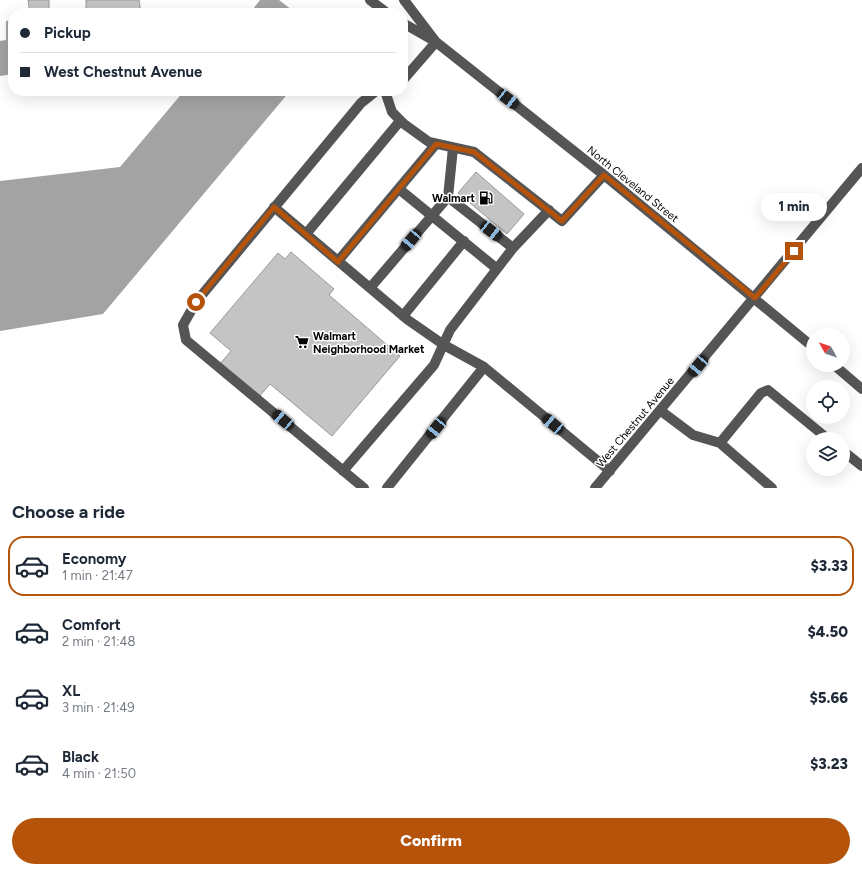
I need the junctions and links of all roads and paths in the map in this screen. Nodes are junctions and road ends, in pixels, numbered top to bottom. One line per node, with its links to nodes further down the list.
1 (370, 0): 3 (street)
2 (404, 0): 5 (street, North Cleveland Street)
3 (380, 8)
4 (408, 26): 5 (street, North Cleveland Street)
5 (436, 42): 6 (street); 13 (street, North Cleveland Street)
6 (408, 74)
7 (370, 96): 16 (street)
8 (387, 96): 9 (street)
9 (400, 121): 10 (street); 19 (street)
10 (436, 144): 11 (street); 14 (street)
11 (453, 148): 15 (street); 17 (street)
12 (862, 168): 25 (street, West Chestnut Avenue)
13 (604, 175): 17 (street); 25 (street, North Cleveland Street)
14 (398, 189): 18 (street); 22 (street)
15 (448, 197): 18 (street); 21 (street)
16 (274, 207): 19 (street); 37 (street)
17 (549, 210): 21 (street)
18 (432, 215): 20 (street); 24 (street)
19 (306, 234): 22 (street)
20 (464, 241): 23 (street); 26 (street)
21 (513, 248): 23 (street)
22 (338, 262): 24 (street)
23 (496, 268): 28 (street)
24 (370, 288): 26 (street)
25 (755, 298): 27 (street, North Cleveland Street); 32 (street, West Chestnut Avenue)
26 (402, 316): 28 (street)
27 (806, 341)
28 (444, 345): 29 (street); 37 (street)
29 (484, 367): 38 (street); 40 (street)
30 (842, 372): 31 (street)
31 (862, 389)
32 (661, 410): 34 (street); 38 (street, West Chestnut Avenue)
33 (819, 432): 34 (street)
34 (720, 443): 42 (street)
35 (850, 457): 36 (street)
36 (862, 466)
37 (343, 471): 39 (street)
38 (610, 471): 41 (street, West Chestnut Avenue)
39 (364, 488)
40 (387, 488)
41 (595, 488)
42 (772, 488)

